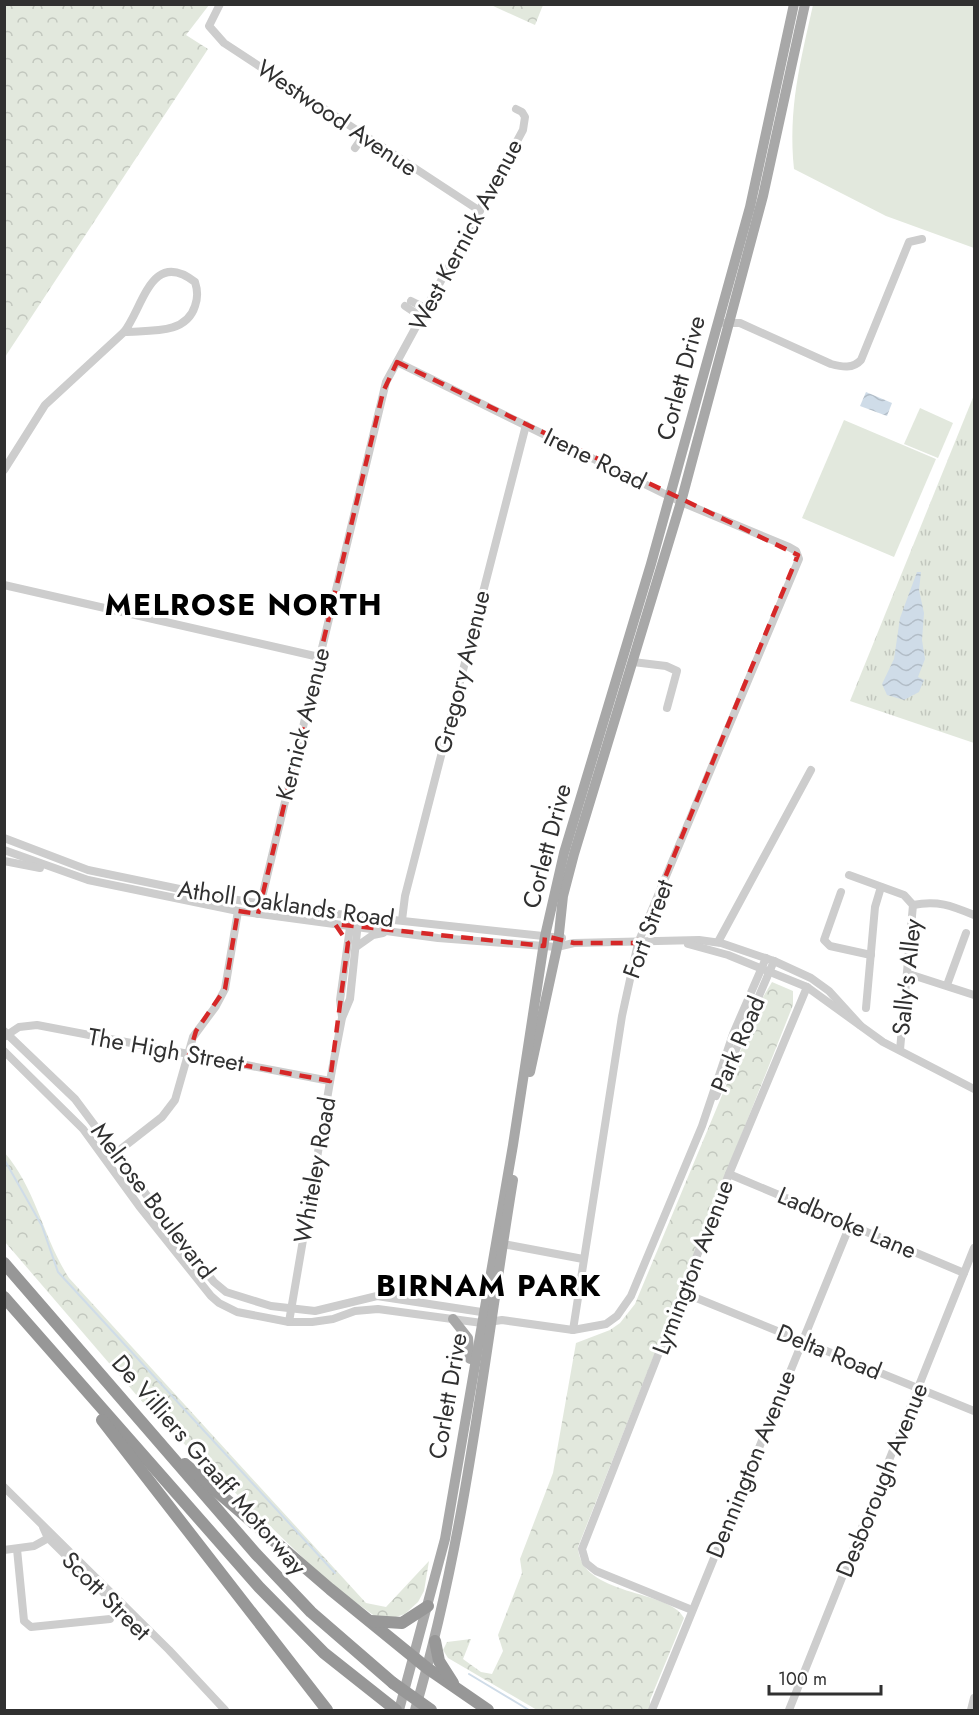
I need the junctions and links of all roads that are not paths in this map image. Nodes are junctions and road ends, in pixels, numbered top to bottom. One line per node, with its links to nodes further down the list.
1 (220, 4): 5 (street, Westwood Avenue)
2 (794, 4): 11 (main road, Corlett Drive)
3 (805, 4): 11 (main road, Corlett Drive)
4 (516, 109): 7 (street, West Kernick Avenue)
5 (364, 135): 6 (street); 7 (street, Westwood Avenue)
6 (356, 148)
7 (480, 211): 10 (street, West Kernick Avenue)
8 (922, 239): 11 (street)
9 (408, 304): 10 (street)
10 (425, 313): 13 (street, West Kernick Avenue)
11 (723, 323): 16 (main road, Corlett Drive); 17 (main road, Corlett Drive)
12 (124, 332): 12 (street); 15 (street)
13 (397, 362): 14 (street, Irene Road); 20 (street, Kernick Avenue)
14 (526, 425): 16 (street, Irene Road); 37 (street, Gregory Avenue)
15 (4, 470)
16 (670, 496): 17 (street, Irene Road); 44 (main road, Corlett Drive)
17 (681, 502): 18 (street, Irene Road); 21 (main road, Corlett Drive)
18 (796, 551): 48 (street, Fort Street)
19 (4, 585): 20 (street)
20 (319, 657): 31 (street, Kernick Avenue)
21 (633, 662): 22 (street); 45 (main road, Corlett Drive)
22 (667, 708)
23 (811, 770): 47 (street)
24 (4, 838): 31 (street, Atholl Oaklands Road)
25 (4, 850): 27 (street, Atholl Oaklands Road)
26 (4, 861): 27 (street)
27 (58, 871): 33 (street, Atholl Oaklands Road)
28 (849, 875): 29 (street, Sally's Alley)
29 (881, 887): 32 (street, Sally's Alley); 50 (street)
30 (841, 892): 50 (street)
31 (260, 903): 34 (street, Kernick Avenue); 35 (street, Atholl Oaklands Road)
32 (914, 906): 36 (street); 53 (street, Sally's Alley)
33 (238, 911): 34 (street, Atholl Oaklands Road); 62 (street)
34 (258, 914): 38 (street, Atholl Oaklands Road)
35 (355, 915): 37 (street, Atholl Oaklands Road); 39 (street, Whiteley Road)
36 (975, 915)
37 (402, 920): 40 (street, Atholl Oaklands Road)
38 (333, 923): 39 (street, Atholl Oaklands Road); 49 (street)
39 (354, 926): 41 (street, Atholl Oaklands Road); 49 (street, Whiteley Road)
40 (446, 926): 43 (street); 44 (street, Atholl Oaklands Road)
41 (392, 932): 43 (street, Atholl Oaklands Road); 49 (street)
42 (966, 933): 54 (street)
43 (464, 940): 44 (street, Atholl Oaklands Road)
44 (545, 941): 45 (street, Atholl Oaklands Road); 78 (main road, Corlett Drive)
45 (558, 942): 48 (street, Atholl Oaklands Road); 69 (main road, Corlett Drive)
46 (680, 942): 47 (street, Atholl Oaklands Road); 48 (street, Atholl Oaklands Road); 52 (street, Atholl Oaklands Road)
47 (718, 942): 51 (street, Atholl Oaklands Road)
48 (638, 943): 71 (street, Fort Street)
49 (352, 945): 63 (street, Whiteley Road)
50 (871, 955): 57 (street)
51 (770, 959): 52 (street, Park Road); 58 (street, Atholl Oaklands Road)
52 (765, 971): 55 (street, Atholl Oaklands Road); 80 (street, Park Road)
53 (909, 974): 54 (street); 60 (street, Sally's Alley)
54 (947, 985): 56 (street)
55 (807, 987): 58 (street, Atholl Oaklands Road); 67 (street, Lymington Avenue)
56 (975, 995)
57 (866, 1008)
58 (860, 1025): 60 (street, Atholl Oaklands Road)
59 (6, 1034): 62 (street, The High Street); 65 (street, Melrose Boulevard)
60 (900, 1050): 64 (street, Atholl Oaklands Road)
61 (4, 1051): 66 (street, Melrose Boulevard)
62 (189, 1054): 63 (street, The High Street); 65 (street)
63 (330, 1081): 76 (street, Whiteley Road)
64 (975, 1089)
65 (116, 1154): 66 (street); 76 (street, Melrose Boulevard)
66 (106, 1161): 79 (street, Melrose Boulevard)
67 (729, 1174): 68 (street, Ladbroke Lane); 74 (street, Lymington Avenue)
68 (850, 1225): 73 (street, Ladbroke Lane); 81 (street, Dennington Avenue)
69 (503, 1244): 71 (street); 78 (main road, Corlett Drive)
70 (975, 1248): 73 (street, Desborough Avenue)
71 (583, 1259): 80 (street, Fort Street)
72 (4, 1263): 86 (highway, De Villiers Graaff Motorway)
73 (964, 1273): 84 (street, Desborough Avenue)
74 (684, 1293): 81 (street, Delta Road); 92 (street, Lymington Avenue)
75 (4, 1297): 82 (highway)
76 (291, 1310): 78 (street, Melrose Boulevard); 79 (street, Whiteley Road)
77 (453, 1319): 78 (street, Melrose Boulevard); 79 (street, Melrose Boulevard); 83 (main road)
78 (490, 1319): 80 (street, Park Road); 83 (main road, Corlett Drive); 95 (main road, Corlett Drive)
79 (289, 1322)
80 (573, 1330)
81 (801, 1340): 84 (street, Delta Road); 92 (street, Dennington Avenue)
82 (71, 1375): 102 (highway); 103 (highway)
83 (471, 1377): 91 (main road, Corlett Drive)
84 (919, 1388): 85 (street, Delta Road); 107 (street, Desborough Avenue)
85 (975, 1411)
86 (177, 1461): 94 (highway); 105 (highway, De Villiers Graaff Motorway, bridge)
87 (4, 1487): 88 (street, Scott Street)
88 (51, 1536): 89 (street); 101 (street, Scott Street)
89 (17, 1549): 90 (street); 93 (street)
90 (4, 1550)
91 (428, 1606): 94 (highway); 96 (main road, Corlett Drive)
92 (692, 1610): 100 (street, Dennington Avenue)
93 (110, 1620)
94 (369, 1621): 96 (highway)
95 (435, 1641): 97 (main road, Corlett Drive); 98 (highway)
96 (414, 1655): 97 (highway); 103 (main road, Corlett Drive)
97 (427, 1668): 98 (highway); 104 (main road, Corlett Drive)
98 (456, 1687): 106 (highway)
99 (975, 1698): 108 (street)
100 (653, 1707)
101 (225, 1710)
102 (327, 1710)
103 (397, 1710)
104 (415, 1710)
105 (431, 1710)
106 (488, 1710)
107 (789, 1710)
108 (971, 1710)

